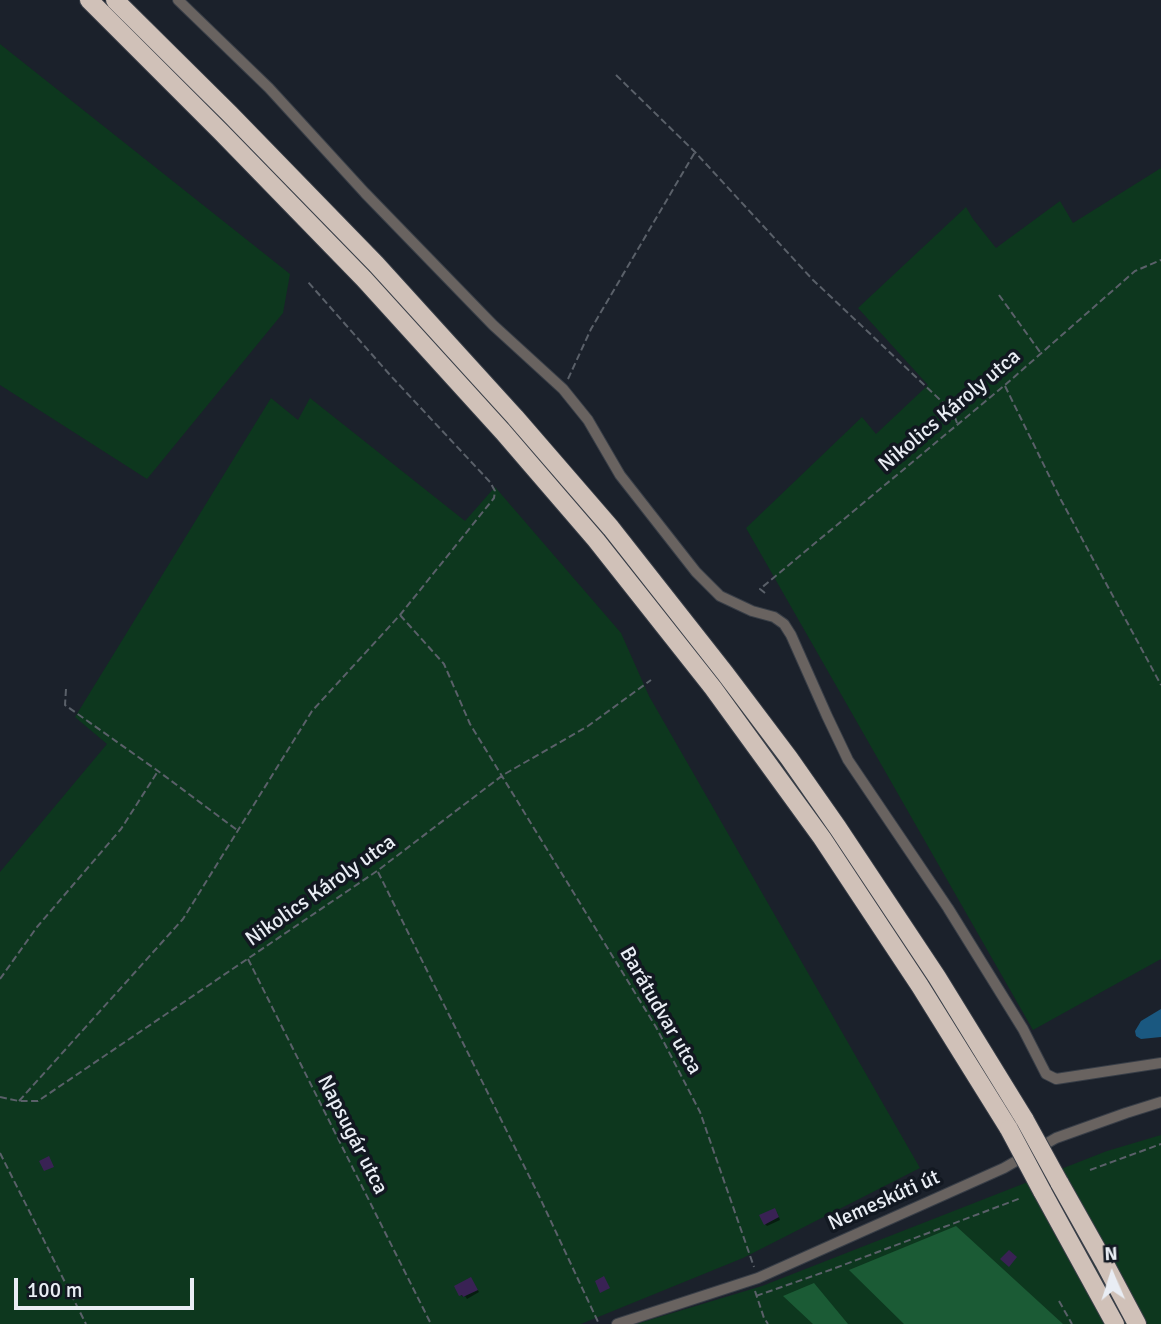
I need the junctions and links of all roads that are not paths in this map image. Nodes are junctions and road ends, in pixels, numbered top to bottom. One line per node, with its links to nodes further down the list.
1 (89, 0): 7 (highway, bridge)
2 (115, 0): 8 (highway, bridge)
3 (178, 0): 4 (street)
4 (1161, 1063)
5 (1161, 1102): 6 (street, Nemeskúti út)
6 (617, 1324)
7 (1115, 1324)
8 (1137, 1324)

